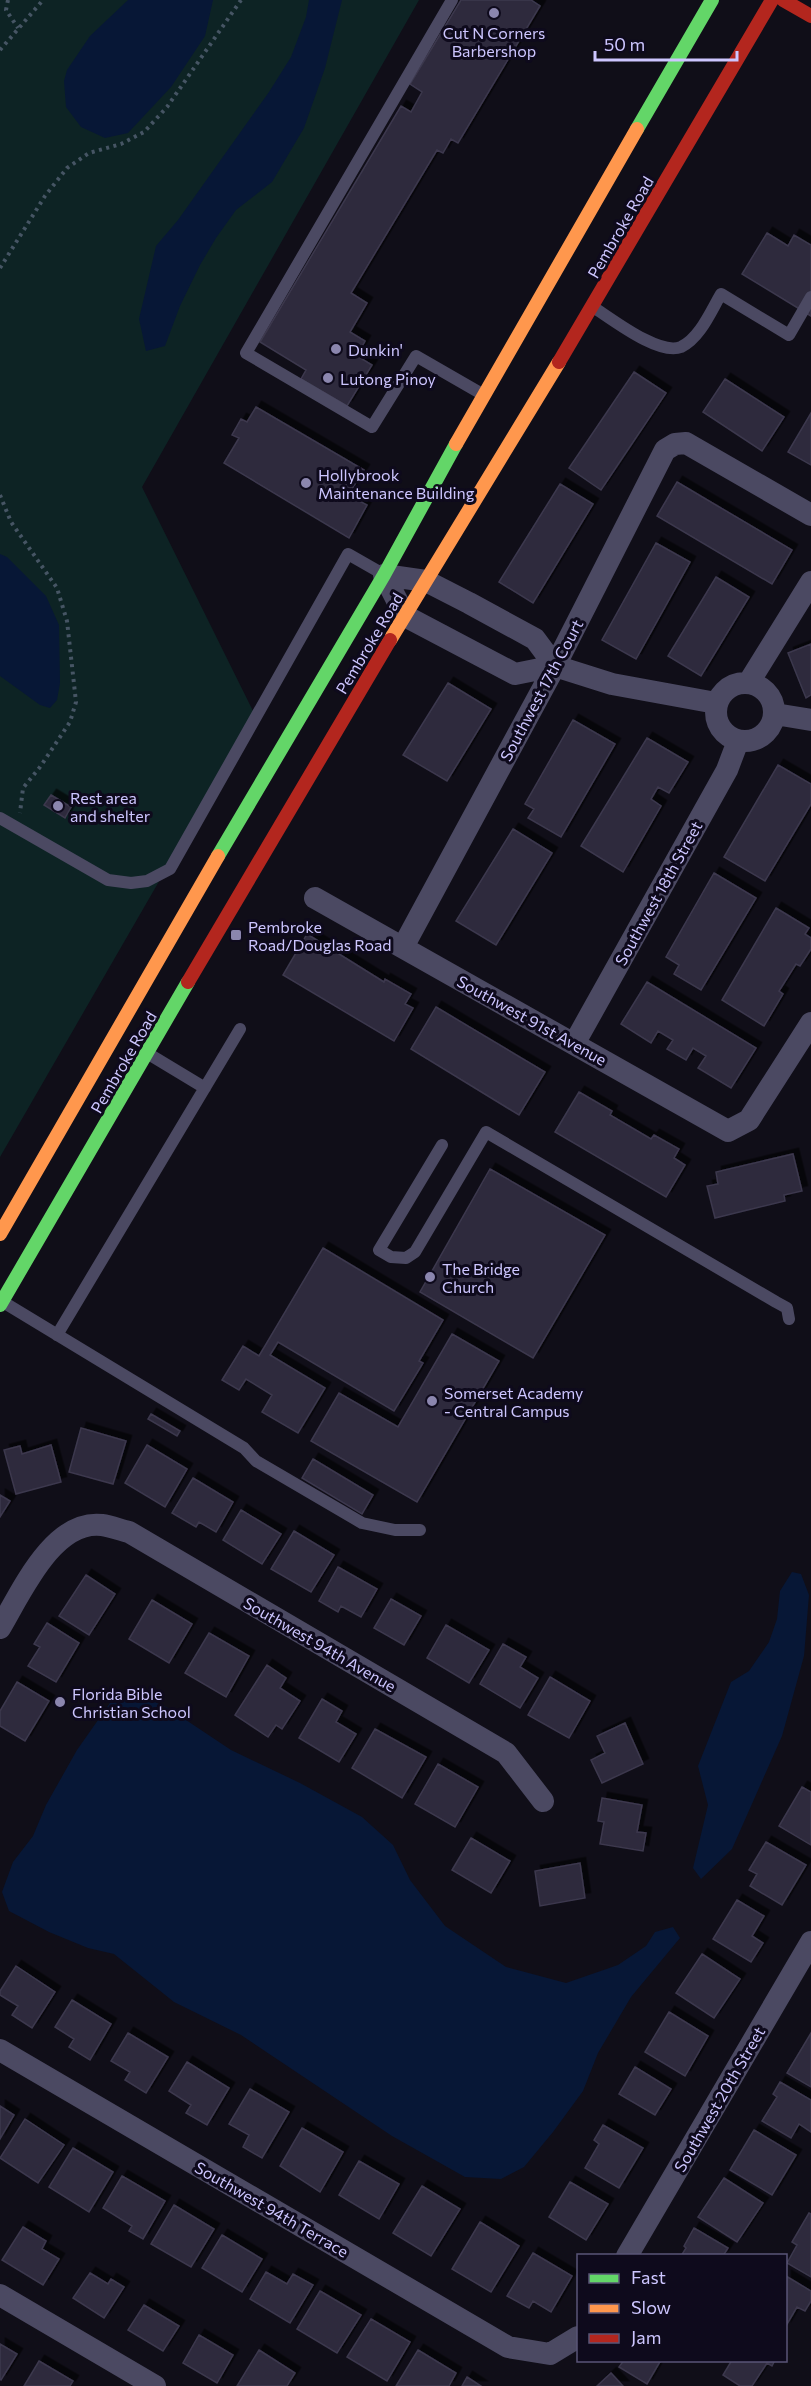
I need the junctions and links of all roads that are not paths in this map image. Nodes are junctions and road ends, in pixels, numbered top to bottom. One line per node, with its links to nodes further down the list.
1 (452, 0): 8 (lane)
2 (712, 0): 8 (main road, Pembroke Road)
3 (772, 0): 7 (main road, Pembroke Road)
4 (783, 0): 5 (main road)
5 (811, 16)
6 (811, 297): 7 (lane)
7 (592, 307): 11 (main road, Pembroke Road)
8 (483, 395): 10 (main road, Pembroke Road)
9 (811, 515): 14 (street, Southwest 17th Court)
10 (384, 575): 11 (street); 13 (street); 20 (lane); 25 (main road, Pembroke Road)
11 (426, 581): 13 (main road, Pembroke Road); 14 (street)
12 (811, 582): 15 (street)
13 (405, 616): 14 (street); 27 (main road, Pembroke Road)
14 (555, 666): 16 (street); 22 (street, Southwest 17th Court)
15 (749, 682): 16 (street); 17 (street)
16 (716, 703): 19 (street)
17 (775, 714): 18 (street); 19 (street)
18 (811, 720)
19 (738, 741): 26 (street, Southwest 18th Street)
20 (0, 818)
21 (315, 898): 22 (street, Southwest 91st Avenue)
22 (403, 947): 26 (street, Southwest 91st Avenue)
23 (811, 1023): 26 (street, Southwest 91st Avenue)
24 (240, 1029): 28 (lane)
25 (115, 1035): 27 (main road); 30 (main road, Pembroke Road)
26 (574, 1044)
27 (146, 1053): 28 (lane); 31 (main road, Pembroke Road)
28 (205, 1088): 33 (lane)
29 (442, 1145): 32 (lane)
30 (0, 1234)
31 (1, 1303): 33 (lane)
32 (789, 1319)
33 (57, 1335): 34 (lane)
34 (420, 1530)
35 (0, 1628): 36 (street, Southwest 94th Avenue)
36 (543, 1801)
37 (811, 1942): 39 (street, Southwest 20th Street)
38 (0, 2050): 41 (street, Southwest 94th Terrace)
39 (628, 2254)
40 (0, 2295): 42 (street)
41 (577, 2338)
42 (155, 2386)

